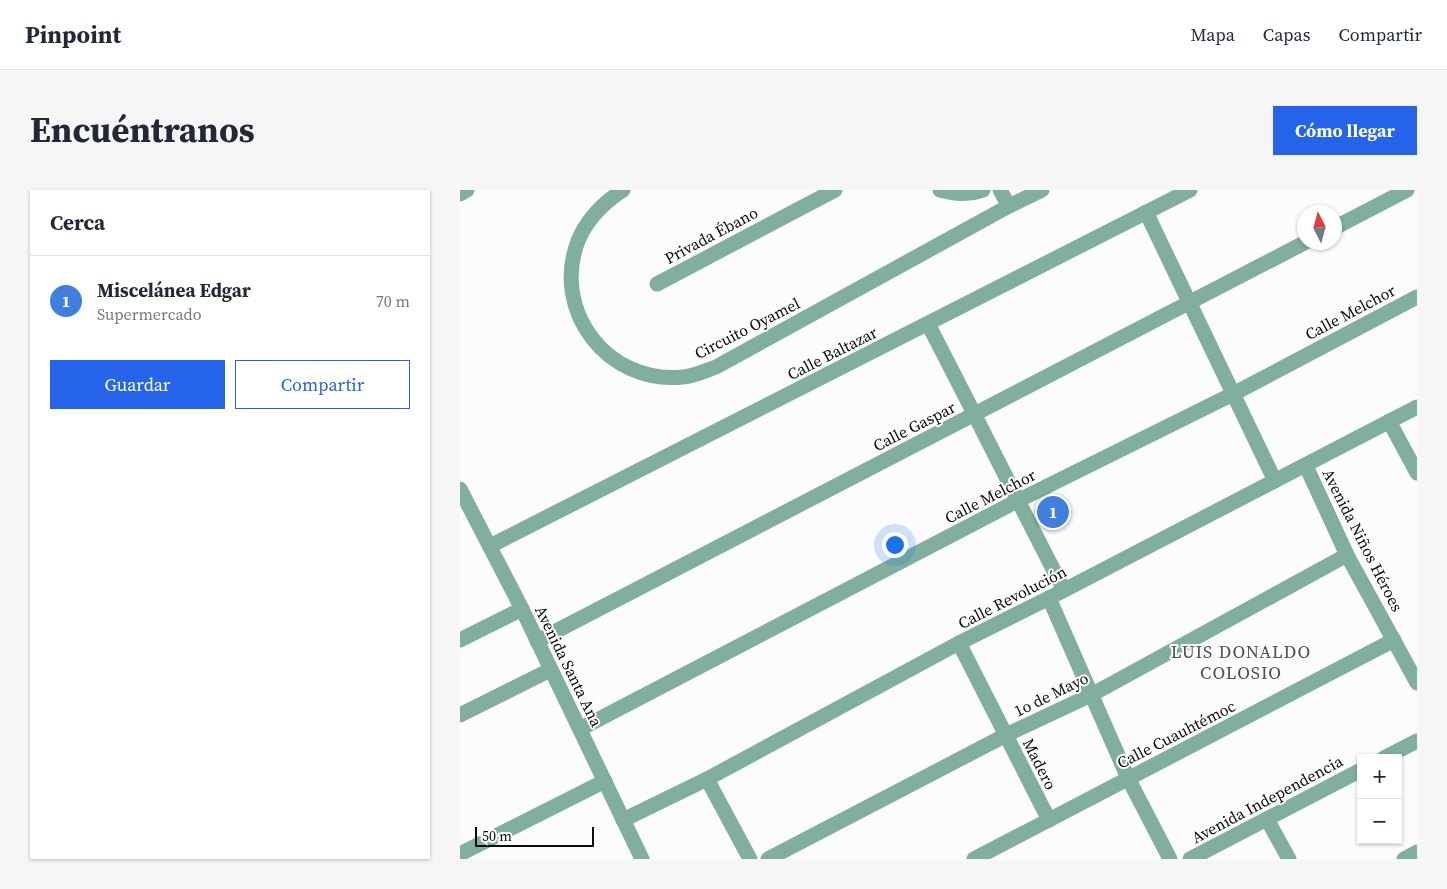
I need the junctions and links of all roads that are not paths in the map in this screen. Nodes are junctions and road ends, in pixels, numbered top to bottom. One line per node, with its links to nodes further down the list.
1 (467, 190): 10 (street)
2 (623, 190): 11 (street, Circuito Oyamel)
3 (835, 190): 15 (street, Privada Ébano)
4 (940, 190): 5 (street)
5 (983, 190)
6 (1000, 190): 11 (street)
7 (1042, 190): 11 (street, Circuito Oyamel)
8 (1190, 190): 12 (street, Calle Baltazar)
9 (1407, 190): 13 (street)
10 (460, 194)
11 (1009, 206)
12 (1146, 212): 17 (street); 18 (street, Calle Baltazar)
13 (1342, 224)
14 (1297, 247): 17 (street, Calle Gaspar)
15 (657, 284)
16 (1417, 297): 19 (street, Calle Melchor)
17 (1190, 303): 19 (street); 21 (street, Calle Gaspar)
18 (928, 324): 21 (street); 28 (street, Calle Baltazar)
19 (1233, 394): 25 (street); 27 (street, Calle Melchor)
20 (1417, 407): 22 (street, Calle Revolución)
21 (975, 414): 27 (street); 35 (street, Calle Gaspar)
22 (1389, 421): 23 (street, Calle Revolución); 24 (street)
23 (1306, 466): 25 (street, Calle Revolución); 29 (street, Avenida Niños Héroes)
24 (1417, 473)
25 (1275, 481): 30 (street, Calle Revolución)
26 (460, 489): 28 (street, Avenida Santa Ana)
27 (1017, 501): 30 (street); 41 (street, Calle Melchor)
28 (490, 546): 32 (street, Avenida Santa Ana)
29 (1347, 555): 34 (street, Avenida Niños Héroes); 39 (street, 1o de Mayo)
30 (1064, 590): 31 (street, Calle Revolución)
31 (1049, 598): 36 (street, Calle Revolución); 39 (street)
32 (522, 609): 33 (street); 35 (street, Avenida Santa Ana)
33 (460, 640)
34 (1394, 640): 38 (street, Avenida Niños Héroes); 46 (street, Calle Cuauhtémoc)
35 (537, 641): 37 (street, Avenida Santa Ana)
36 (959, 643): 42 (street, Madero); 47 (street, Calle Revolución)
37 (550, 670): 40 (street); 41 (street, Avenida Santa Ana)
38 (1417, 683)
39 (1091, 694): 42 (street, 1o de Mayo); 46 (street)
40 (460, 715)
41 (580, 729): 48 (street, Avenida Santa Ana)
42 (1006, 735): 51 (street, Madero); 56 (street, 1o de Mayo)
43 (1417, 741): 44 (street)
44 (1392, 754)
45 (1357, 772): 49 (street, Avenida Independencia)
46 (1128, 778): 51 (street, Calle Cuauhtémoc); 58 (street)
47 (707, 779): 50 (street, Calle Revolución); 55 (street)
48 (605, 781): 50 (street, Avenida Santa Ana); 52 (street)
49 (1267, 819): 59 (street, Avenida Independencia); 60 (street)
50 (623, 820): 54 (street, Avenida Santa Ana)
51 (1049, 820): 57 (street, Calle Cuauhtémoc)
52 (464, 851)
53 (1417, 852): 61 (street)
54 (642, 859)
55 (750, 859)
56 (768, 859)
57 (974, 859)
58 (1170, 859)
59 (1190, 859)
60 (1289, 859)
61 (1404, 859)

